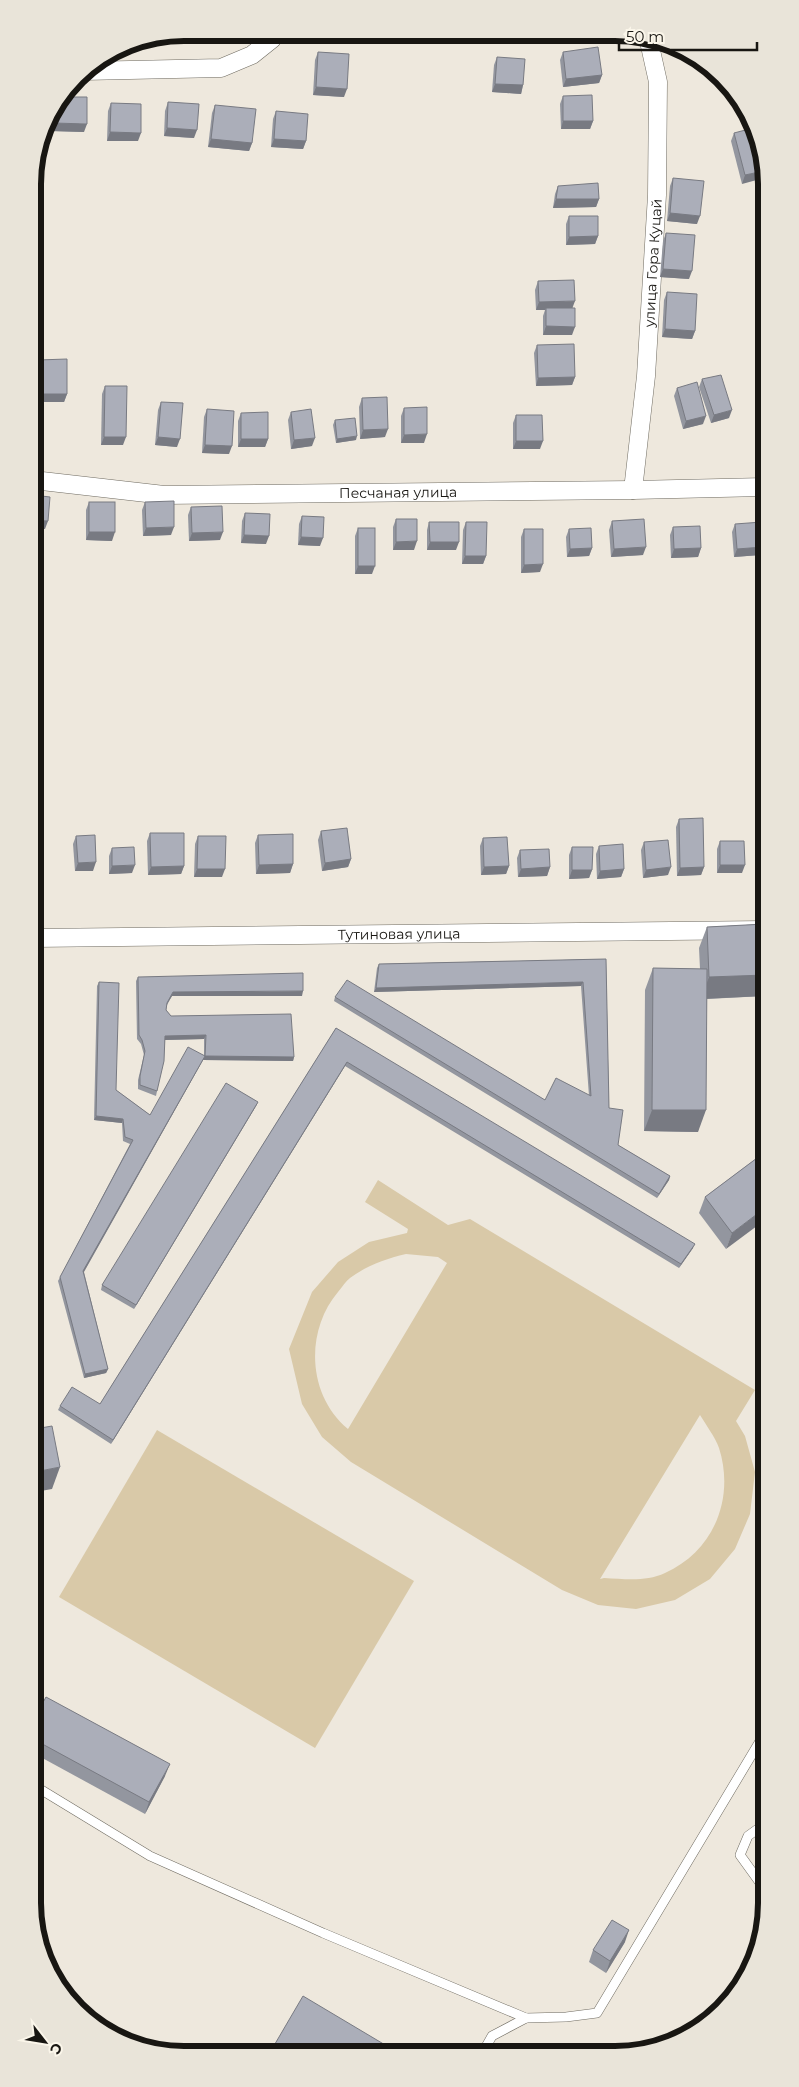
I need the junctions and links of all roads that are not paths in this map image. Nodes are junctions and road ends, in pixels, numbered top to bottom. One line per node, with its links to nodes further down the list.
1 (270, 41): 3 (street)
2 (650, 46): 6 (street, улица Гора Куцай)
3 (97, 71)
4 (42, 481): 6 (street, Песчаная улица)
5 (758, 487): 6 (street, Песчаная улица)
6 (633, 490)
7 (758, 930): 8 (street, Тутиновая улица)
8 (42, 938)
9 (757, 1746): 13 (lane)
10 (41, 1790): 13 (lane)
11 (757, 1829): 12 (lane)
12 (757, 1879)
13 (526, 2018): 14 (lane)
14 (486, 2046)

